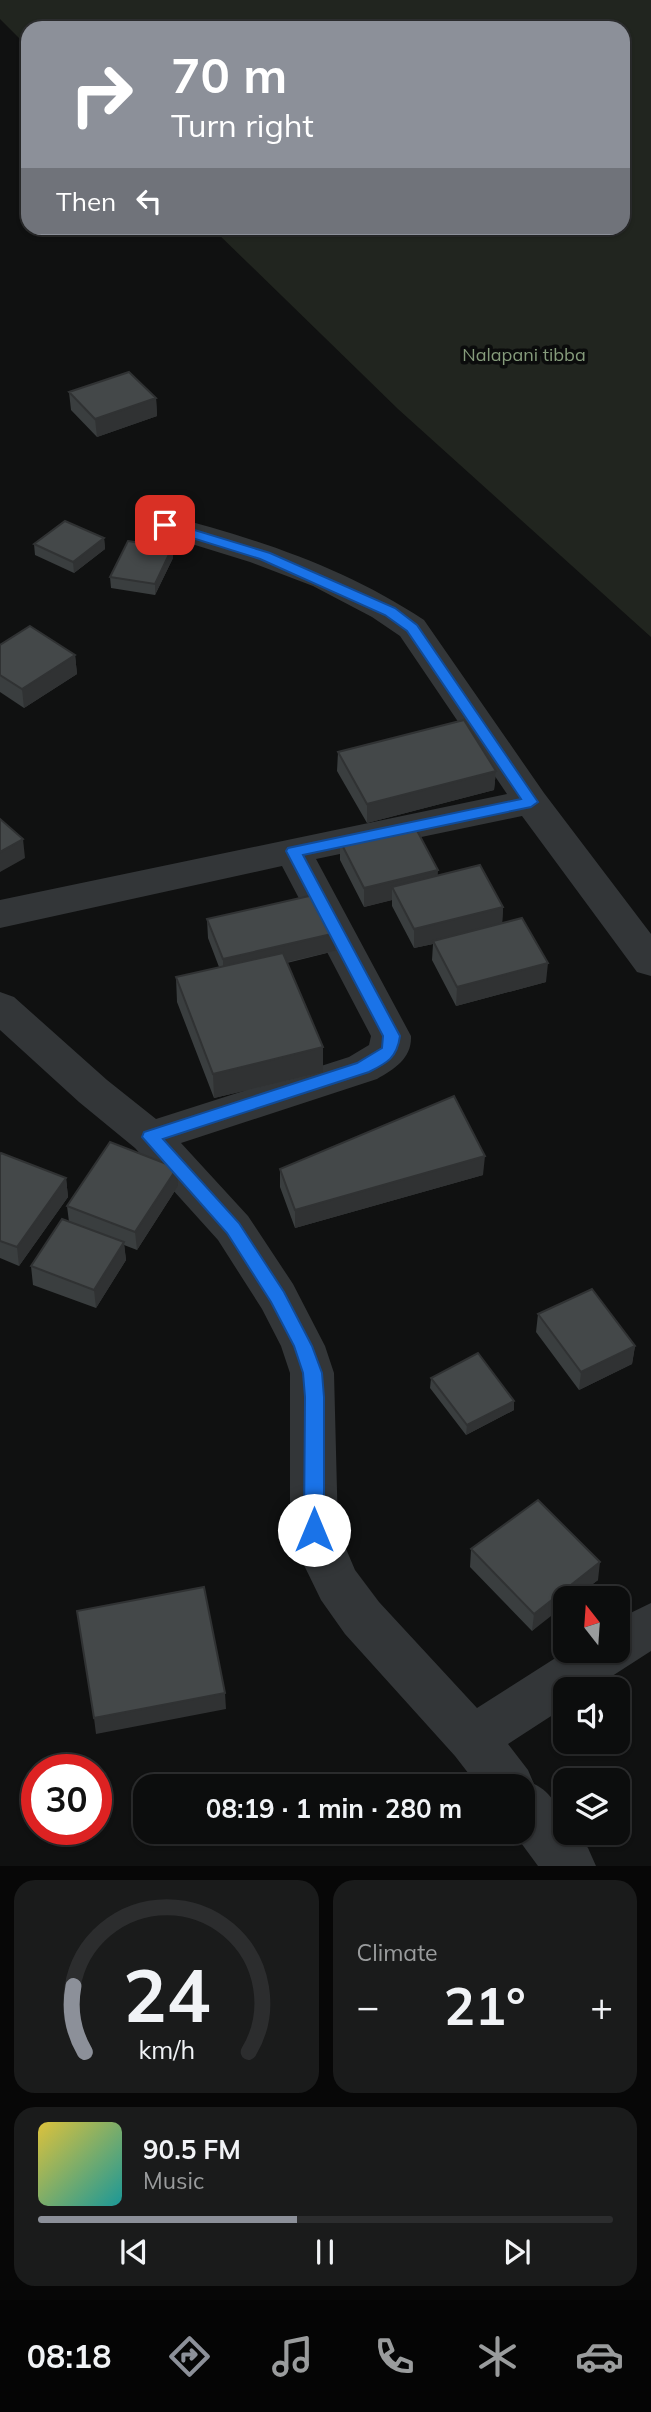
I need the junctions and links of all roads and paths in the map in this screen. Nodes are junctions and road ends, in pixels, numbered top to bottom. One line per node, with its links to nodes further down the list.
1 (165, 525): 2 (street)
2 (531, 802): 3 (street); 5 (street)
3 (293, 851): 4 (street); 7 (street)
4 (0, 914)
5 (651, 962)
6 (0, 1008): 7 (street)
7 (150, 1137): 11 (street)
8 (651, 1625): 9 (street)
9 (630, 1638)
10 (590, 1663): 11 (street)
11 (473, 1739): 12 (street)
12 (500, 1774)
13 (535, 1820): 14 (street)
14 (570, 1866)

